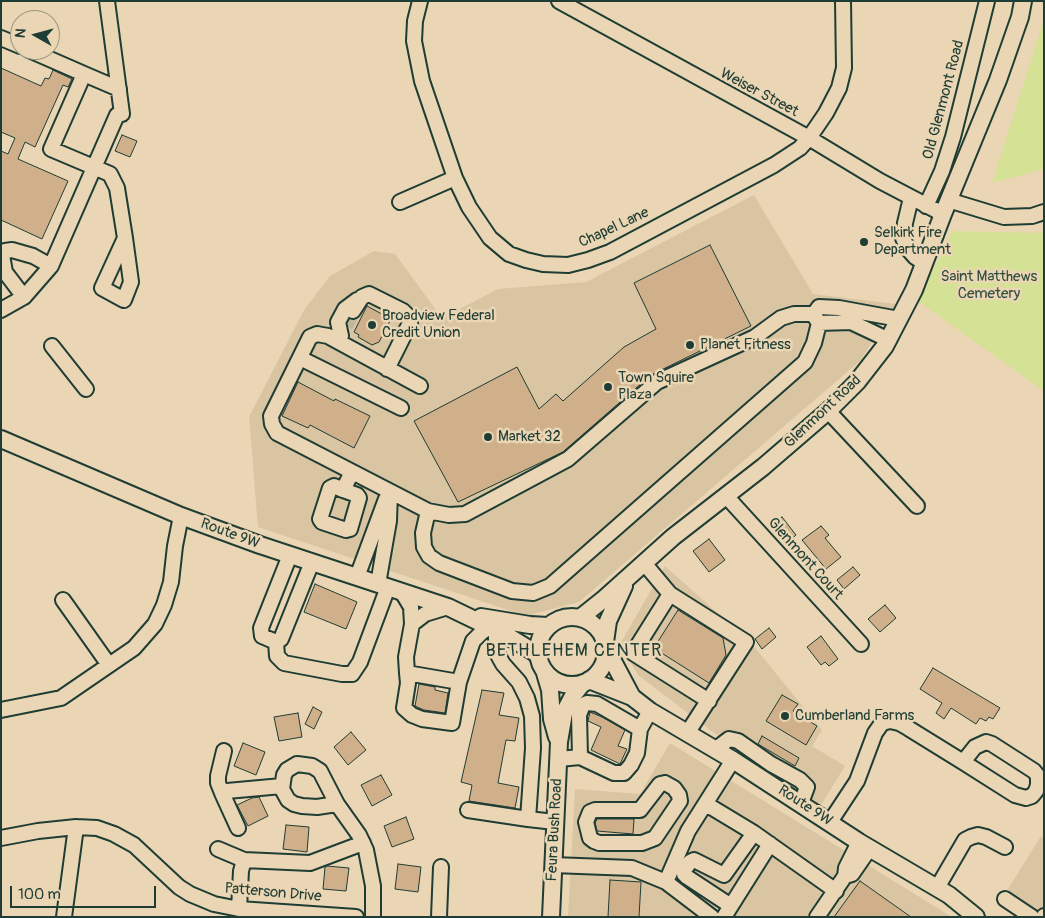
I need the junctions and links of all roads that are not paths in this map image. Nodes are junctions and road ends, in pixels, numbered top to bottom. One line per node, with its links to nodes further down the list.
1 (107, 1): 9 (street)
2 (420, 1): 12 (street, Chapel Lane)
3 (559, 1): 10 (street, Weiser Street)
4 (844, 1): 10 (street, Chapel Lane)
5 (987, 1): 15 (street, Old Glenmont Road)
6 (1023, 1): 16 (main road, Glenmont Road)
7 (52, 60): 8 (street)
8 (84, 74): 9 (street); 11 (street)
9 (119, 89): 11 (street)
10 (809, 138): 12 (street, Chapel Lane); 13 (street, Weiser Street)
11 (95, 167): 18 (street); 19 (street)
12 (455, 178): 14 (street)
13 (911, 198): 15 (street, Weiser Street); 20 (street)
14 (400, 202)
15 (926, 206): 16 (street, Weiser Street)
16 (945, 207): 17 (street, Weiser Street); 20 (main road, Glenmont Road)
17 (1044, 212)
18 (126, 238)
19 (54, 261): 21 (street); 21 (street)
20 (924, 263): 26 (main road, Glenmont Road)
21 (24, 297): 23 (street)
22 (362, 297): 24 (street); 27 (street); 31 (street)
23 (1, 310)
24 (353, 311)
25 (816, 319): 26 (street); 28 (street); 42 (street); 42 (street)
26 (899, 319): 28 (main road, Glenmont Road)
27 (342, 335): 30 (street); 31 (street)
28 (889, 340): 35 (main road, Glenmont Road)
29 (52, 346): 33 (street)
30 (300, 358): 34 (street); 37 (street)
31 (386, 369): 32 (street)
32 (420, 386)
33 (86, 389)
34 (400, 408)
35 (828, 411): 40 (main road, Glenmont Road); 41 (street)
36 (1, 439): 43 (main road, Route 9W)
37 (352, 472): 38 (street); 39 (street)
38 (343, 490)
39 (390, 492): 42 (street); 48 (street); 49 (street)
40 (726, 496): 46 (main road, Glenmont Road); 59 (street, Glenmont Court)
41 (917, 506)
42 (428, 512)
43 (181, 516): 44 (main road, Route 9W); 62 (street)
44 (290, 555): 45 (main road, Route 9W); 58 (street)
45 (312, 562): 48 (main road, Route 9W); 58 (street)
46 (644, 563): 47 (main road, Glenmont Road); 50 (street)
47 (630, 575): 54 (main road, Glenmont Road); 60 (main road, Glenmont Road)
48 (357, 577): 49 (main road, Route 9W)
49 (389, 588): 52 (main road, Route 9W); 55 (street); 58 (street)
50 (670, 594): 68 (street); 68 (street)
51 (63, 600): 62 (street)
52 (448, 607): 53 (main road, Route 9W); 55 (street)
53 (464, 614): 56 (main road, Route 9W); 57 (main road, Route 9W)
54 (580, 618): 56 (main road); 60 (main road)
55 (412, 624): 63 (street)
56 (548, 626): 61 (main road)
57 (493, 629): 61 (main road, Route 9W); 65 (street); 86 (street)
58 (276, 642)
59 (861, 644)
60 (605, 646): 66 (main road); 67 (main road, Route 9W)
61 (537, 654): 64 (main road)
62 (109, 665): 69 (street)
63 (407, 673): 65 (street); 65 (street)
64 (546, 673): 66 (main road); 74 (main road, Feura Bush Road)
65 (459, 682)
66 (586, 682): 67 (main road, Route 9W); 74 (main road, Feura Bush Road)
67 (632, 697): 70 (main road, Route 9W)
68 (709, 701): 72 (street)
69 (1, 710)
70 (650, 711): 71 (street); 72 (main road, Route 9W)
71 (640, 729): 76 (street); 76 (street)
72 (688, 732): 73 (main road, Route 9W)
73 (716, 749): 77 (main road, Route 9W); 81 (street)
74 (559, 750): 76 (street); 87 (main road, Feura Bush Road)
75 (224, 751): 80 (street)
76 (580, 757)
77 (733, 760): 81 (main road, Route 9W); 83 (street)
78 (963, 762): 78 (street); 88 (street)
79 (282, 786): 80 (street); 82 (street); 82 (street)
80 (222, 793): 90 (street)
81 (801, 803): 88 (main road, Route 9W)
82 (337, 804): 95 (street)
83 (706, 804): 91 (street); 92 (street)
84 (468, 810): 86 (street)
85 (672, 813): 91 (street); 94 (street); 94 (street)
86 (528, 819): 87 (street)
87 (555, 822): 101 (main road, Feura Bush Road)
88 (830, 822): 97 (main road, Route 9W)
89 (76, 827): 93 (street, Patterson Drive); 108 (street, Patterson Drive); 111 (street)
90 (238, 828)
91 (688, 831): 104 (street)
92 (754, 833): 96 (street); 109 (street)
93 (1, 838)
94 (596, 842): 102 (street)
95 (363, 843): 100 (street); 113 (street)
96 (770, 844): 106 (street); 109 (street)
97 (864, 845): 105 (main road, Route 9W); 106 (street)
98 (1005, 847): 105 (street)
99 (218, 849): 100 (street)
100 (244, 860): 108 (street)
101 (553, 865): 102 (street); 115 (main road, Feura Bush Road)
102 (594, 866): 104 (street)
103 (441, 867): 114 (street)
104 (666, 882): 116 (street)
105 (936, 888): 110 (main road, Route 9W)
106 (836, 891): 117 (street)
107 (1005, 899): 118 (street)
108 (239, 909): 112 (street, Patterson Drive)
109 (728, 911)
110 (965, 913)
111 (64, 917)
112 (356, 917)
113 (374, 917)
114 (439, 917)
115 (550, 917)
116 (712, 917)
117 (817, 917)
118 (1032, 917)

